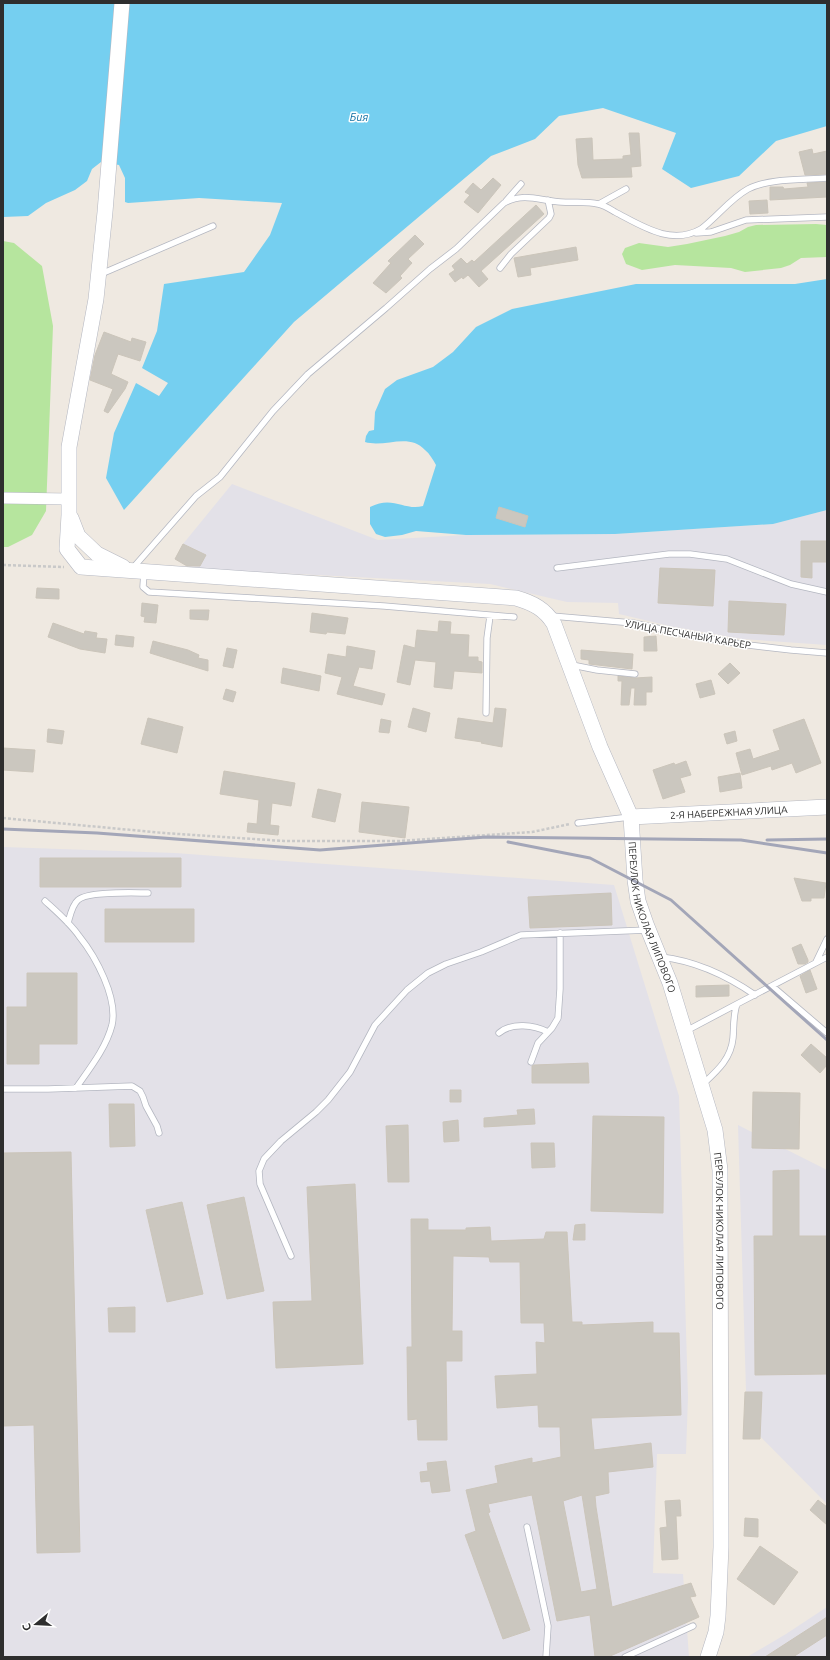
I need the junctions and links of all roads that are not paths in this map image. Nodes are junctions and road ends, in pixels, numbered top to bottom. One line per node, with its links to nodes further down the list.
1 (122, 3): 12 (street)
2 (827, 178): 10 (lane)
3 (521, 184): 6 (lane)
4 (626, 189): 7 (lane)
5 (548, 200): 6 (lane); 7 (lane); 11 (lane)
6 (504, 203): 17 (lane)
7 (599, 204): 10 (lane)
8 (827, 217): 10 (lane)
9 (213, 226): 12 (lane)
10 (695, 232)
11 (500, 268)
12 (99, 274): 14 (street)
13 (3, 498): 14 (street)
14 (69, 499): 15 (street)
15 (69, 515): 17 (street); 17 (street)
16 (557, 568): 18 (lane)
17 (137, 571): 19 (lane); 20 (street)
18 (827, 592)
19 (490, 616): 21 (lane); 25 (lane)
20 (549, 616): 22 (lane, УЛИЦА ПЕСЧАНЫЙ КАРЬЕР); 23 (street)
21 (514, 617)
22 (827, 653)
23 (569, 665): 24 (lane); 27 (street)
24 (635, 674)
25 (486, 713)
26 (827, 807): 27 (street, 2-Я НАБЕРЕЖНАЯ УЛИЦА)
27 (631, 817): 28 (lane); 32 (street, ПЕРЕУЛОК НИКОЛАЯ ЛИПОВОГО)
28 (578, 823)
29 (148, 893): 31 (lane)
30 (45, 901): 31 (lane)
31 (68, 923): 47 (lane)
32 (648, 930): 33 (lane); 35 (street, ПЕРЕУЛОК НИКОЛАЯ ЛИПОВОГО)
33 (560, 933): 41 (lane); 50 (lane)
34 (827, 939): 37 (lane)
35 (660, 957): 39 (lane); 42 (street, ПЕРЕУЛОК НИКОЛАЯ ЛИПОВОГО)
36 (827, 957): 37 (lane)
37 (816, 962): 38 (lane)
38 (772, 986): 39 (lane); 44 (lane)
39 (755, 995): 40 (lane)
40 (737, 1004): 42 (lane); 46 (lane)
41 (548, 1032): 43 (lane); 45 (lane)
42 (684, 1032): 46 (street, ПЕРЕУЛОК НИКОЛАЯ ЛИПОВОГО)
43 (499, 1033)
44 (827, 1033)
45 (531, 1062)
46 (701, 1085): 55 (street, ПЕРЕУЛОК НИКОЛАЯ ЛИПОВОГО)
47 (76, 1088): 48 (lane); 49 (lane)
48 (3, 1089)
49 (159, 1134)
50 (291, 1256)
51 (527, 1527): 53 (lane)
52 (694, 1626): 54 (lane)
53 (546, 1657)
54 (625, 1657)
55 (708, 1657)

